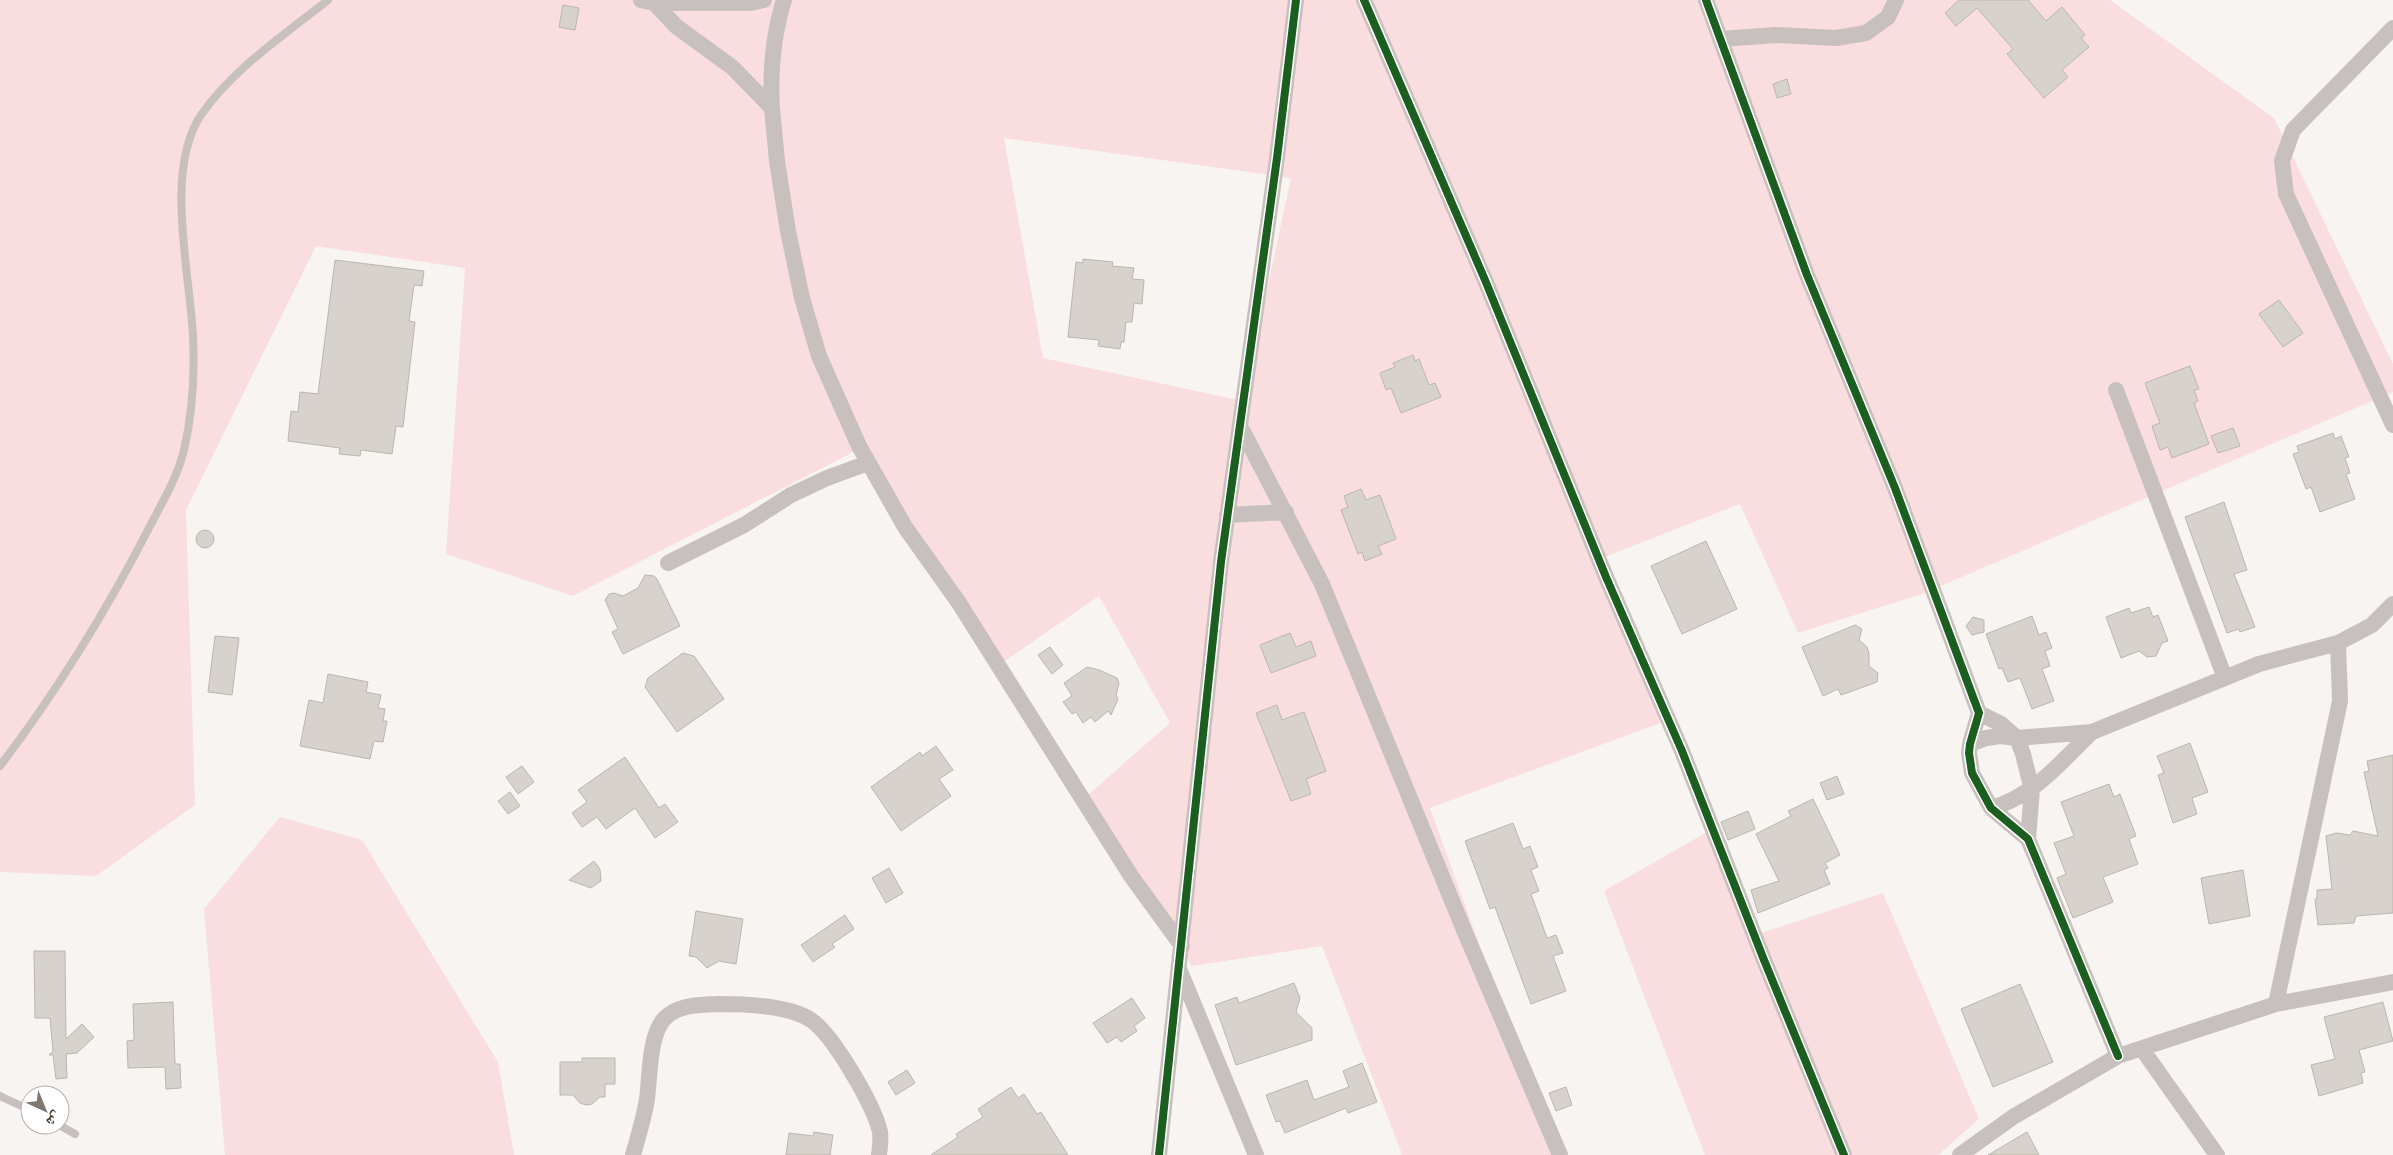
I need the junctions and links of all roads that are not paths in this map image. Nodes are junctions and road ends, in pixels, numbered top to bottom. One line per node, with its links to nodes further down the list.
1 (328, 0): 26 (lane)
2 (764, 0): 8 (street)
3 (784, 0): 11 (street)
4 (1296, 0): 14 (street)
5 (1364, 0): 45 (street)
6 (1706, 0): 10 (street)
7 (1896, 0): 10 (street)
8 (648, 1): 11 (street)
9 (2393, 28): 13 (street)
10 (1721, 39): 22 (street)
11 (772, 108): 15 (street)
12 (2116, 390): 21 (street)
13 (2393, 425)
14 (1240, 426): 16 (street); 17 (street)
15 (868, 462): 18 (street); 30 (street)
16 (1286, 512): 17 (street); 44 (street)
17 (1227, 516): 30 (street)
18 (668, 563)
19 (2393, 604): 20 (street)
20 (2338, 643): 21 (street); 33 (street)
21 (2225, 678): 23 (street)
22 (1979, 713): 24 (street); 25 (street)
23 (2092, 732): 24 (street); 27 (street)
24 (2017, 738): 25 (street); 27 (street)
25 (1970, 744): 28 (street)
26 (0, 766)
27 (2032, 790): 28 (street); 29 (street)
28 (1991, 808): 29 (street)
29 (2028, 839): 35 (street)
30 (1182, 946): 31 (street)
31 (1179, 969): 42 (street); 43 (street)
32 (2393, 982): 33 (street)
33 (2276, 1004): 34 (street)
34 (2142, 1049): 35 (street); 47 (street)
35 (2118, 1056): 46 (street)
36 (0, 1096): 37 (lane)
37 (20, 1105)
38 (70, 1131): 39 (lane)
39 (75, 1134)
40 (633, 1155): 41 (street)
41 (879, 1155)
42 (1159, 1155)
43 (1256, 1155)
44 (1560, 1155)
45 (1844, 1155)
46 (1960, 1155)
47 (2217, 1155)

